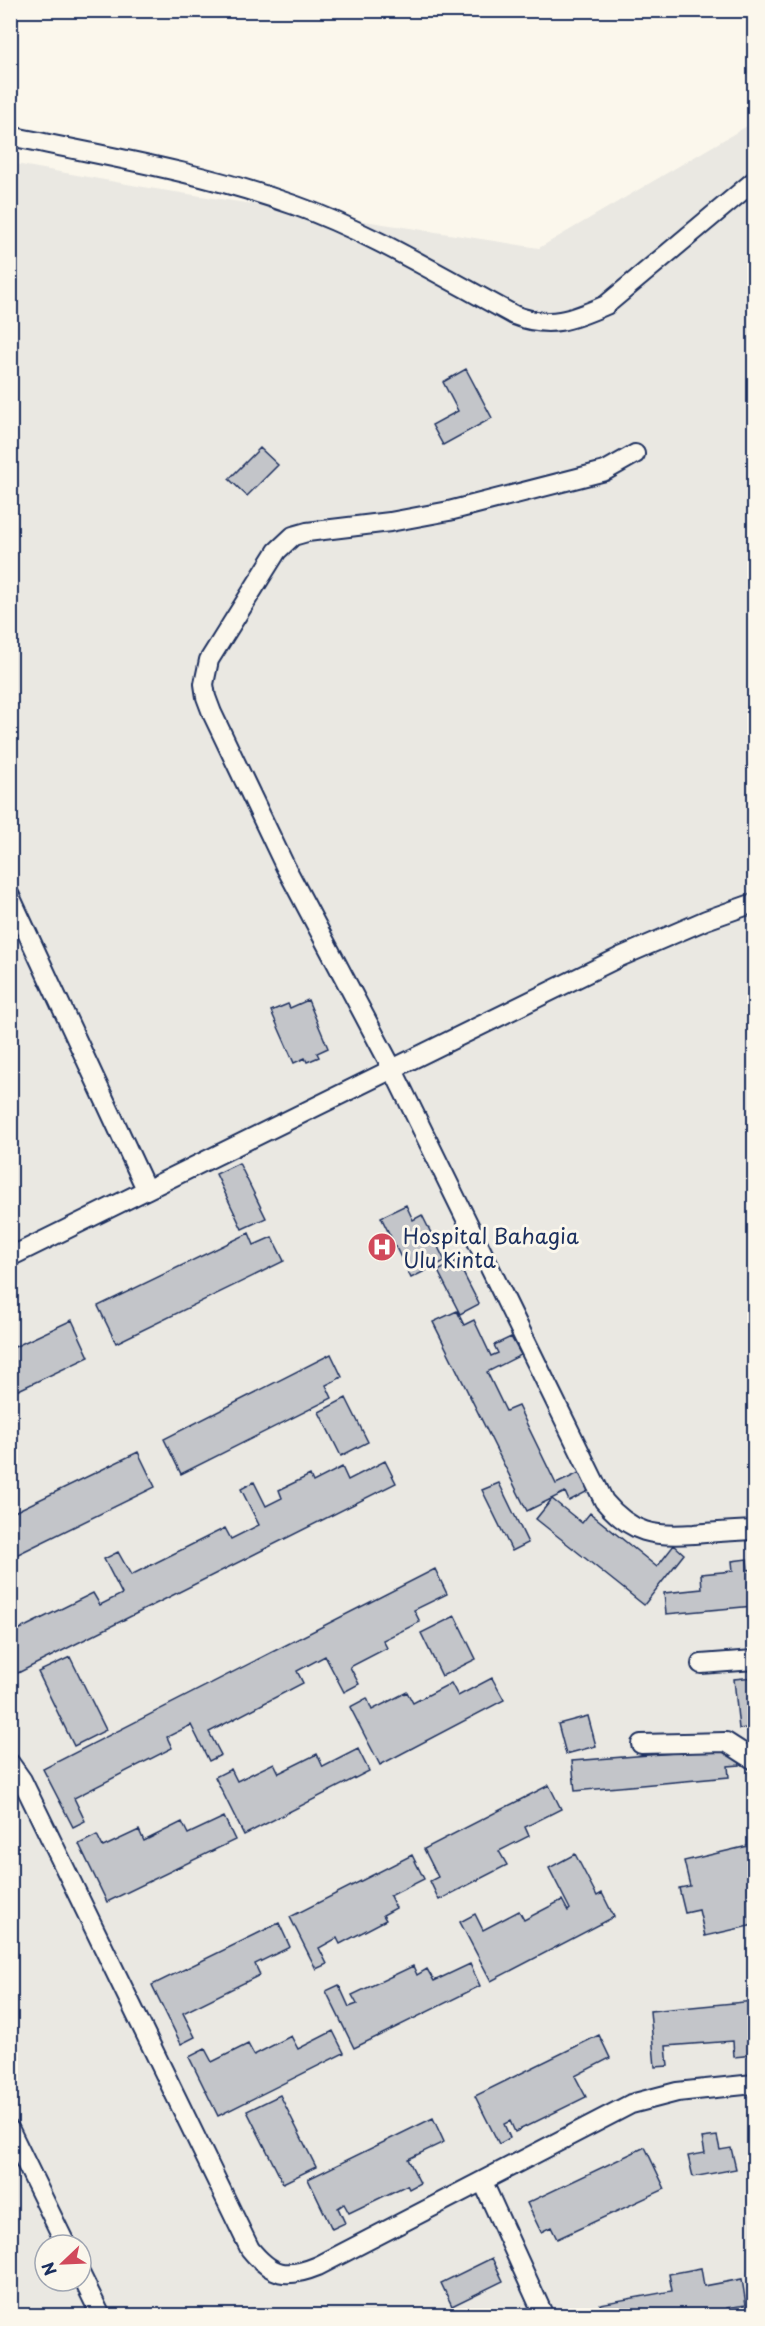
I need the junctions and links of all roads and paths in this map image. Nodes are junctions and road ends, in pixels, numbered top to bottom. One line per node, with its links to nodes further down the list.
1 (10, 136): 2 (street)
2 (754, 181)
3 (635, 454): 6 (street)
4 (10, 896): 7 (street)
5 (754, 903): 6 (street)
6 (393, 1070): 7 (street); 9 (street)
7 (147, 1190): 8 (street)
8 (10, 1257)
9 (754, 1530)
10 (754, 1660): 11 (street)
11 (700, 1664)
12 (641, 1744): 13 (street)
13 (754, 1760)
14 (10, 1763): 17 (street)
15 (754, 2084): 17 (street)
16 (10, 2130): 18 (street)
17 (483, 2182): 21 (street)
18 (60, 2233)
19 (90, 2293): 20 (street)
20 (101, 2316)
21 (544, 2316)

